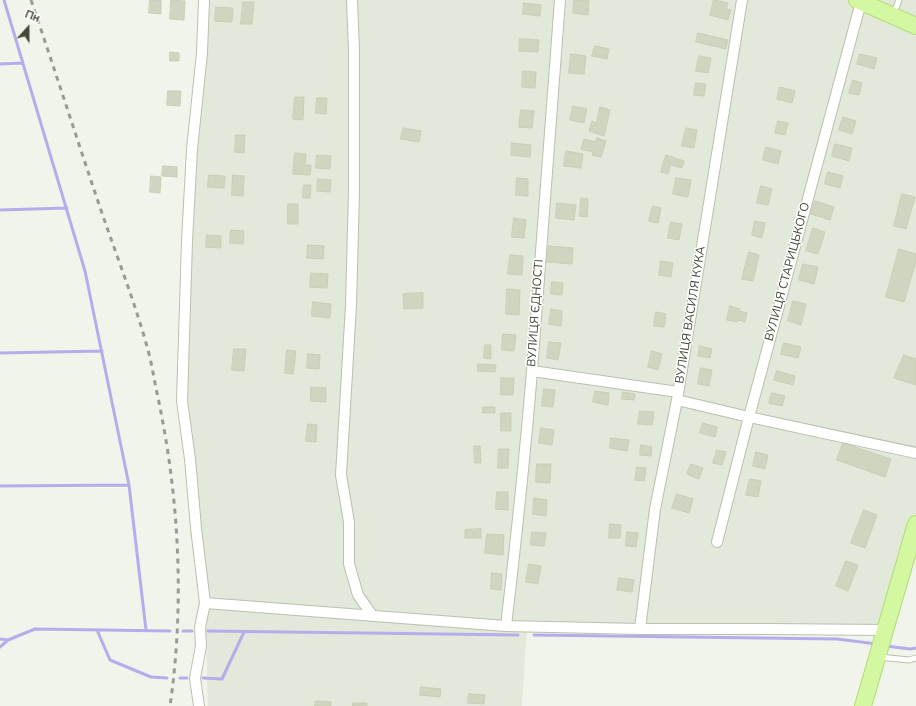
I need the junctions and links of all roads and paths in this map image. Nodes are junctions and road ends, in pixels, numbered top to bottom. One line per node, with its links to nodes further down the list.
1 (204, 0): 15 (street)
2 (352, 0): 16 (street)
3 (560, 0): 9 (street, ВУЛИЦЯ ЄДНОСТІ)
4 (742, 0): 10 (street, ВУЛИЦЯ ВАСИЛЯ КУКА)
5 (899, 0): 7 (lane)
6 (859, 1): 7 (main road); 11 (street, ВУЛИЦЯ СТАРИЦЬКОГО)
7 (893, 16): 8 (main road)
8 (916, 26)
9 (532, 371): 10 (street); 17 (street, ВУЛИЦЯ ЄДНОСТІ)
10 (677, 396): 11 (street); 18 (street, ВУЛИЦЯ ВАСИЛЯ КУКА)
11 (749, 417): 12 (street); 14 (street, ВУЛИЦЯ СТАРИЦЬКОГО)
12 (916, 453)
13 (916, 524): 19 (main road)
14 (717, 542)
15 (206, 603): 16 (street); 21 (street)
16 (372, 616): 17 (street)
17 (506, 626): 18 (street)
18 (640, 629): 19 (street)
19 (881, 644): 20 (lane); 22 (main road)
20 (916, 658)
21 (198, 706)
22 (864, 706)

